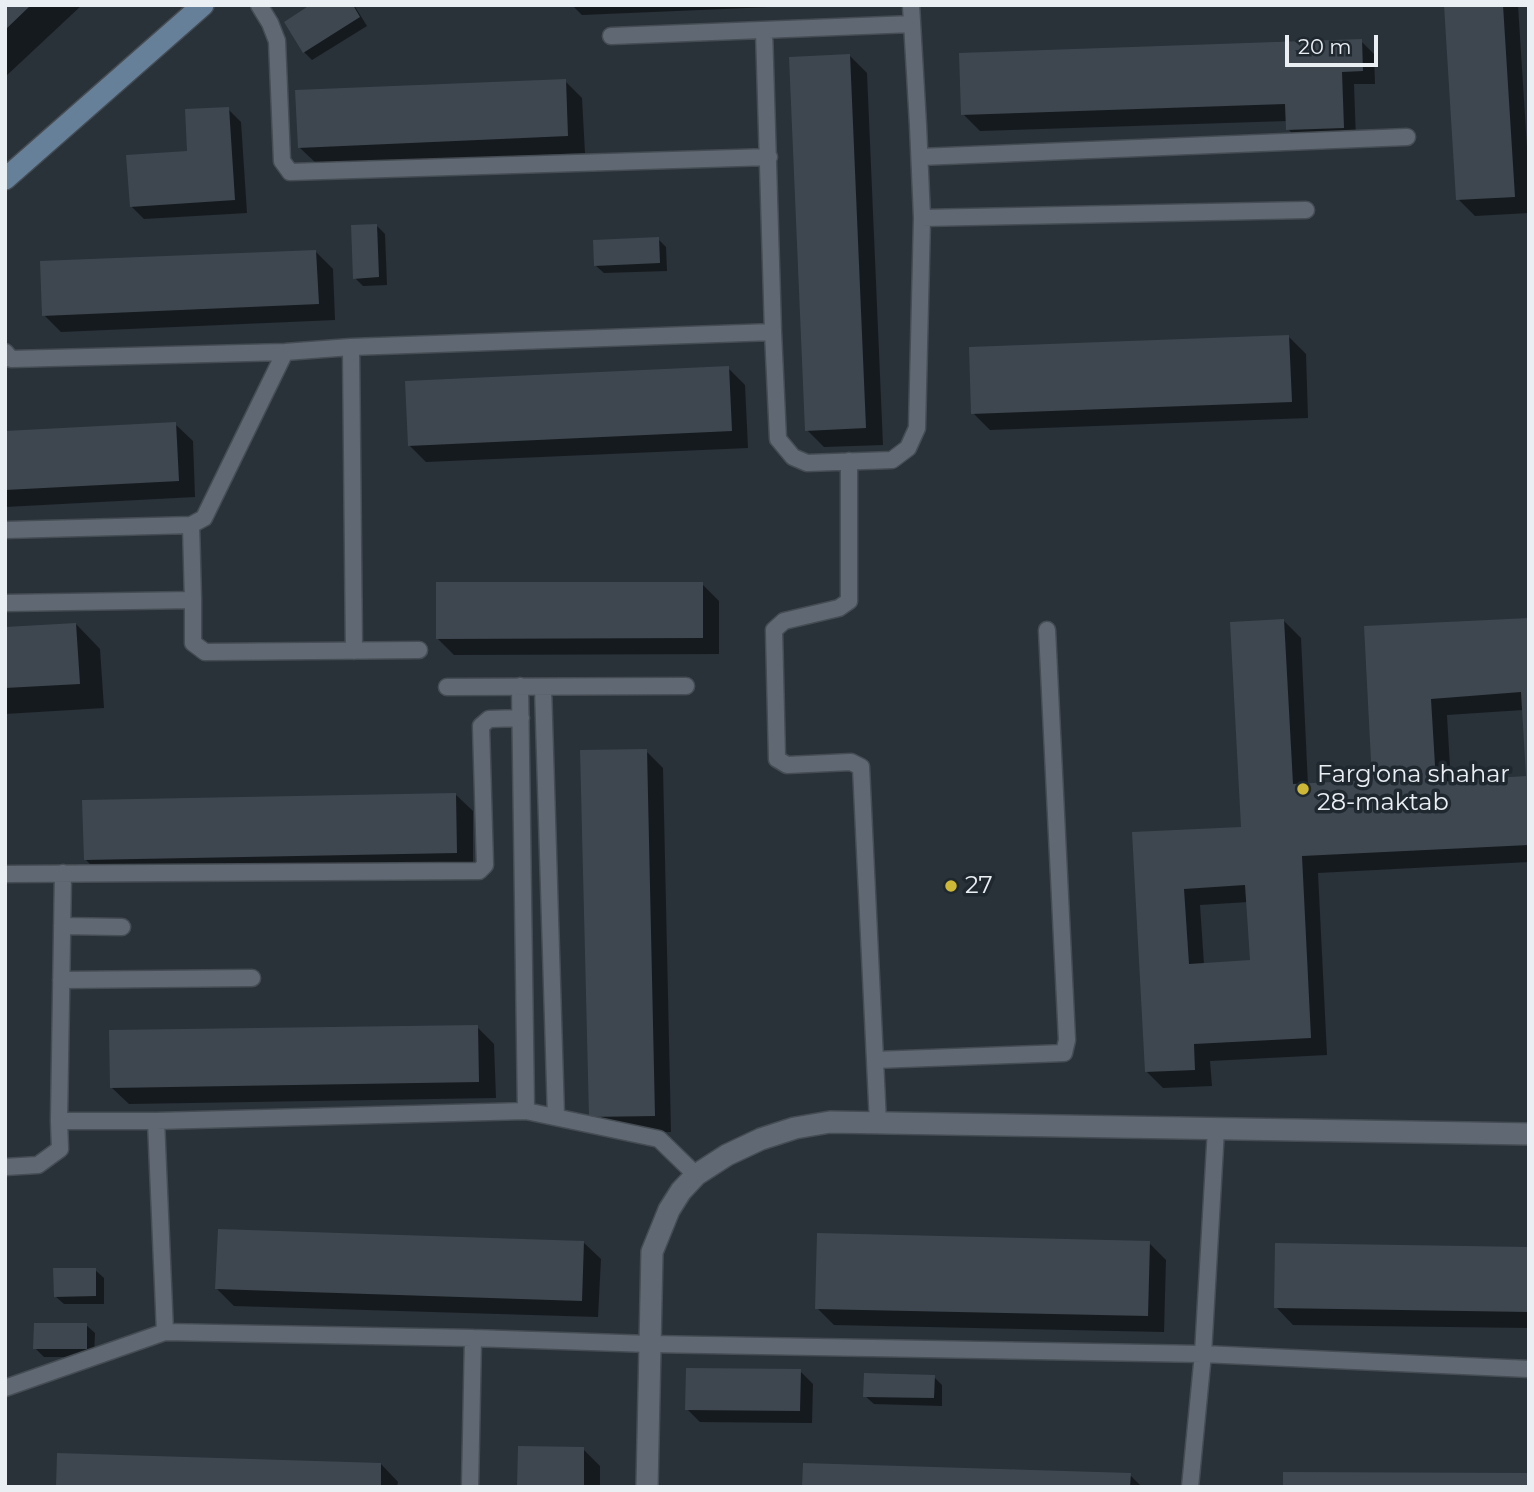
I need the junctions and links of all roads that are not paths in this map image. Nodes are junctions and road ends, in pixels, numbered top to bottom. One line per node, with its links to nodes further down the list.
1 (203, 5): 10 (street)
2 (259, 5): 8 (lane)
3 (911, 5): 4 (lane)
4 (912, 24): 5 (lane); 9 (lane)
5 (764, 30): 6 (lane); 8 (lane)
6 (611, 36)
7 (1407, 137): 9 (lane)
8 (769, 157): 13 (lane)
9 (920, 157): 12 (lane)
10 (5, 179)
11 (1306, 209): 12 (lane)
12 (922, 218): 17 (lane)
13 (773, 332): 14 (lane); 17 (lane)
14 (351, 347): 16 (lane); 24 (lane)
15 (5, 352): 16 (lane)
16 (285, 352): 18 (lane)
17 (849, 461): 36 (lane)
18 (191, 525): 19 (lane); 20 (lane)
19 (5, 530)
20 (192, 600): 21 (lane); 24 (lane)
21 (5, 603)
22 (1046, 630): 36 (lane)
23 (419, 650): 24 (lane)
24 (354, 651)
25 (686, 686): 28 (lane)
26 (447, 687): 27 (lane)
27 (520, 687): 28 (lane); 29 (lane)
28 (543, 687): 38 (lane)
29 (520, 718): 30 (lane); 37 (lane)
30 (63, 873): 31 (lane); 32 (lane)
31 (5, 874)
32 (62, 926): 33 (lane); 35 (lane)
33 (122, 927)
34 (252, 978): 35 (lane)
35 (61, 980): 39 (lane)
36 (875, 1059): 41 (lane)
37 (526, 1111): 38 (lane); 40 (lane)
38 (556, 1117): 45 (lane)
39 (59, 1121): 40 (lane); 44 (lane)
40 (156, 1121): 46 (lane)
41 (878, 1123): 42 (street); 45 (street)
42 (1216, 1129): 43 (street); 49 (lane)
43 (1529, 1135)
44 (5, 1167)
45 (696, 1175): 48 (street)
46 (165, 1332): 47 (lane); 51 (lane)
47 (473, 1338): 48 (lane); 52 (lane)
48 (650, 1344): 49 (lane); 53 (street)
49 (1203, 1354): 50 (lane); 54 (lane)
50 (1529, 1369)
51 (5, 1388)
52 (470, 1487)
53 (647, 1487)
54 (1190, 1487)

